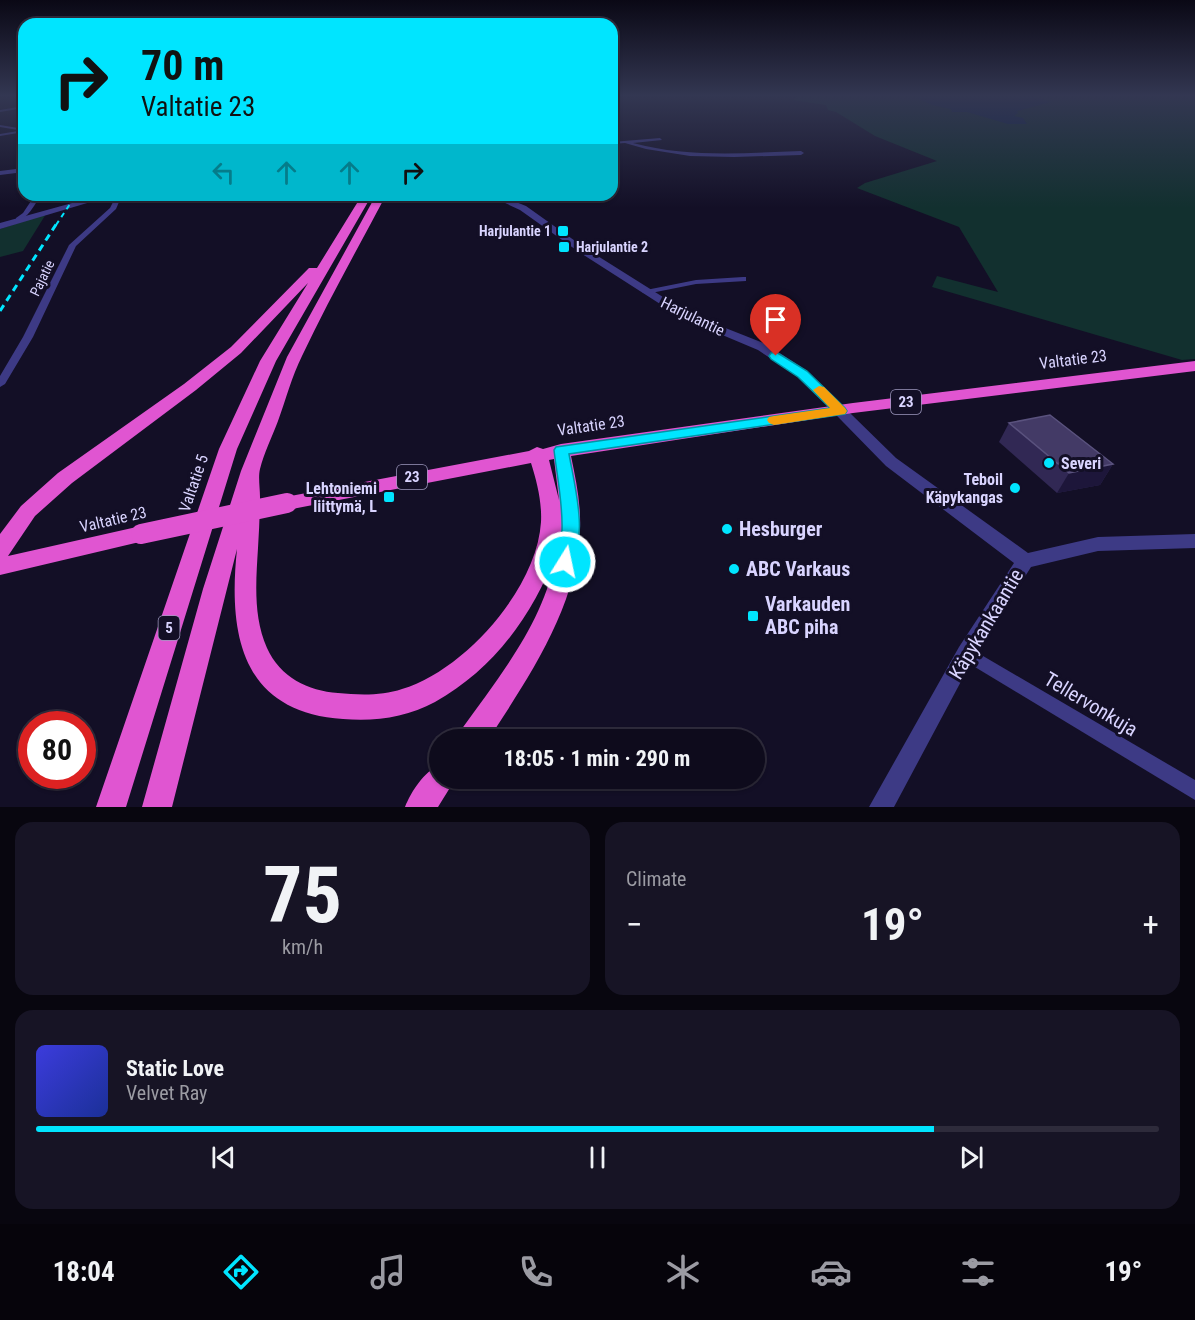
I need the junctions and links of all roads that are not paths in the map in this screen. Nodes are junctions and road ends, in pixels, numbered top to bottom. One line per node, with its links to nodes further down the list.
1 (660, 139): 2 (street)
2 (625, 141): 3 (street); 4 (street)
3 (618, 142)
4 (801, 153)
5 (18, 171): 6 (street)
6 (0, 173)
7 (33, 201): 13 (street)
8 (87, 201): 13 (street)
9 (115, 201): 19 (street, Pajatie)
10 (363, 201): 15 (highway, Valtatie 5 / 5)
11 (378, 201): 23 (highway, 5)
12 (506, 201): 17 (street, Harjulantie)
13 (18, 219): 14 (street)
14 (0, 226)
15 (338, 244): 25 (highway); 32 (highway, Valtatie 5 / 5)
16 (743, 279): 17 (street)
17 (646, 292): 20 (street, Harjulantie)
18 (1195, 366): 20 (highway, Valtatie 23 / 23)
19 (0, 384)
20 (840, 411): 21 (highway, Valtatie 23 / 23); 26 (street, Harjulantie)
21 (561, 450): 22 (highway, Valtatie 23 / 23); 29 (highway)
22 (537, 453): 23 (highway); 27 (highway, Valtatie 23 / 23, bridge)
23 (250, 471): 33 (highway, 5)
24 (1195, 541): 26 (street, Käpykankaantie)
25 (0, 550)
26 (1024, 561): 28 (street, Käpykankaantie)
27 (0, 566)
28 (966, 653): 31 (street, Tellervonkuja); 35 (street, Käpykankaantie)
29 (479, 729)
30 (434, 789): 34 (highway)
31 (1195, 791)
32 (111, 807)
33 (157, 807)
34 (420, 807)
35 (881, 807)

